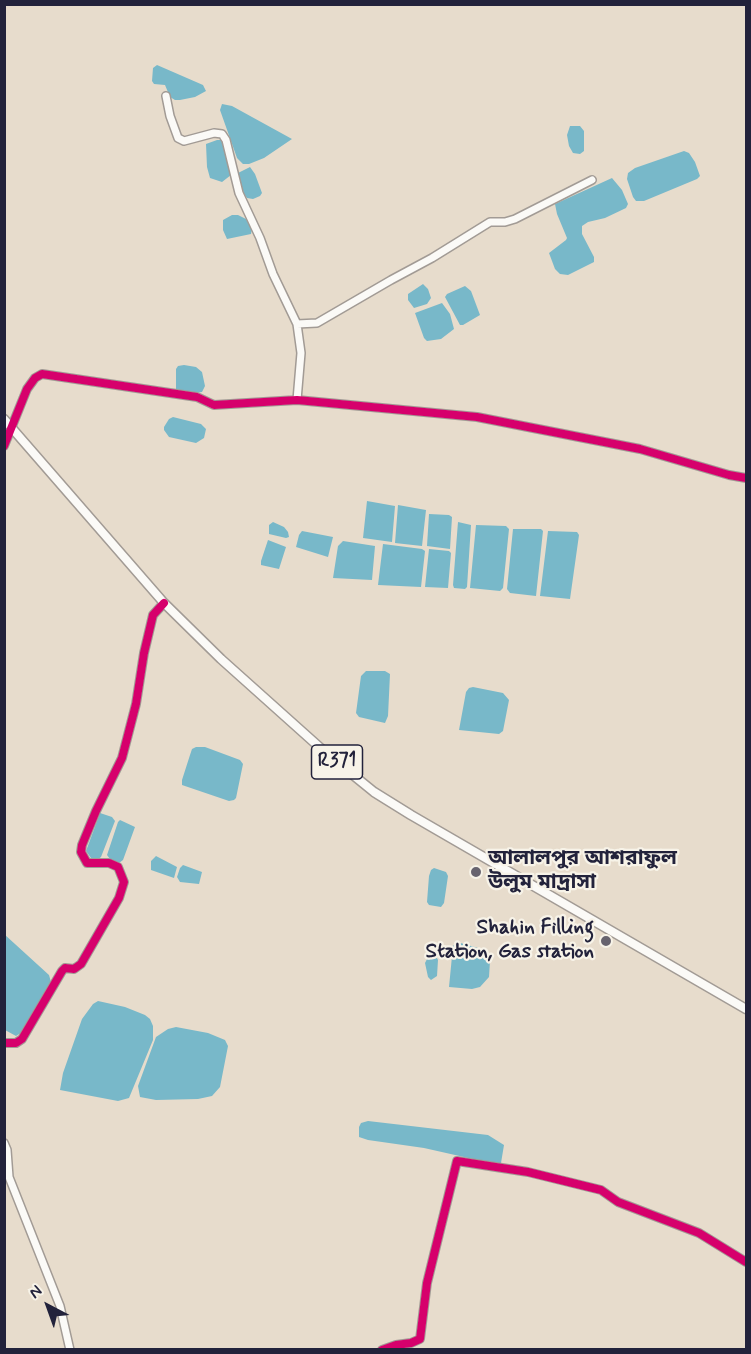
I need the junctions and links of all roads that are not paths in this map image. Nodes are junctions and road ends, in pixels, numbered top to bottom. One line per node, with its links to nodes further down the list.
1 (166, 96): 3 (street)
2 (592, 180): 3 (street)
3 (297, 324): 4 (street)
4 (297, 400): 6 (street); 8 (street)
5 (4, 419): 6 (main road, R371)
6 (11, 429): 7 (street); 9 (main road, R371)
7 (4, 446)
8 (747, 478)
9 (164, 603): 10 (main road, R371); 11 (street)
10 (747, 1009)
11 (4, 1043)
12 (4, 1143): 14 (street)
13 (747, 1263): 15 (street)
14 (70, 1350)
15 (382, 1350)

